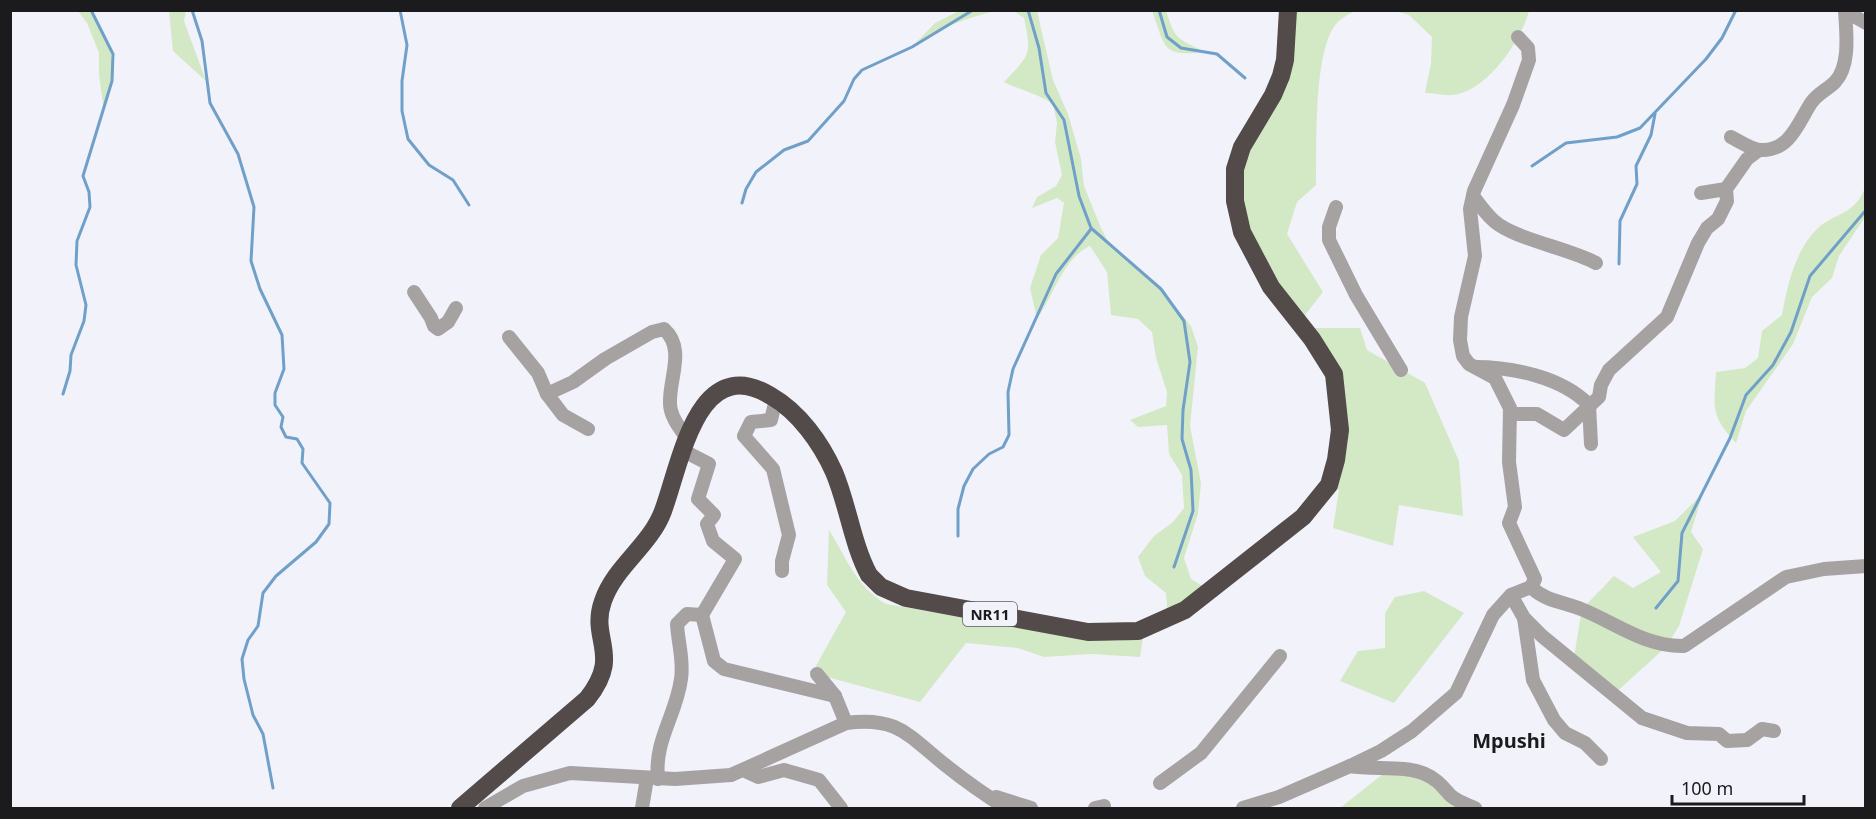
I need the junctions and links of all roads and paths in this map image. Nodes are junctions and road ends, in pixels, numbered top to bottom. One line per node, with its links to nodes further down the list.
1 (1288, 10): 18 (highway, NR11)
2 (1845, 11): 3 (street); 6 (street)
3 (1866, 23)
4 (1518, 37): 9 (street)
5 (1731, 137): 6 (street)
6 (1759, 150): 7 (street)
7 (1726, 189): 8 (street); 19 (street)
8 (1701, 193)
9 (1473, 196): 11 (street); 15 (street)
10 (1335, 207): 16 (street)
11 (1596, 263)
12 (414, 292): 13 (street)
13 (456, 308)
14 (509, 338): 17 (street)
15 (1473, 367): 19 (street); 20 (street)
16 (1401, 370)
17 (547, 394): 21 (street); 22 (street)
18 (776, 399): 22 (highway, NR11); 25 (street)
19 (1589, 405): 20 (street); 23 (street)
20 (1511, 414): 26 (street)
21 (588, 429)
22 (684, 444): 28 (street); 41 (highway, NR11)
23 (1591, 444)
24 (1866, 566): 26 (street)
25 (782, 571)
26 (1531, 587): 27 (street)
27 (1511, 596): 29 (street); 36 (street)
28 (702, 615): 32 (street); 38 (street)
29 (1524, 618): 34 (street); 35 (street)
30 (1280, 656): 39 (street)
31 (817, 674): 32 (street)
32 (835, 696): 33 (street)
33 (846, 723): 37 (street); 40 (street)
34 (1774, 731)
35 (1601, 759)
36 (1350, 766): 47 (street); 48 (street)
37 (742, 770): 38 (street); 44 (street)
38 (652, 778): 42 (street); 43 (street)
39 (1160, 783)
40 (983, 792): 45 (street); 46 (street)
41 (460, 808)
42 (485, 808)
43 (642, 808)
44 (841, 808)
45 (1006, 808)
46 (1031, 808)
47 (1243, 808)
48 (1475, 808)

